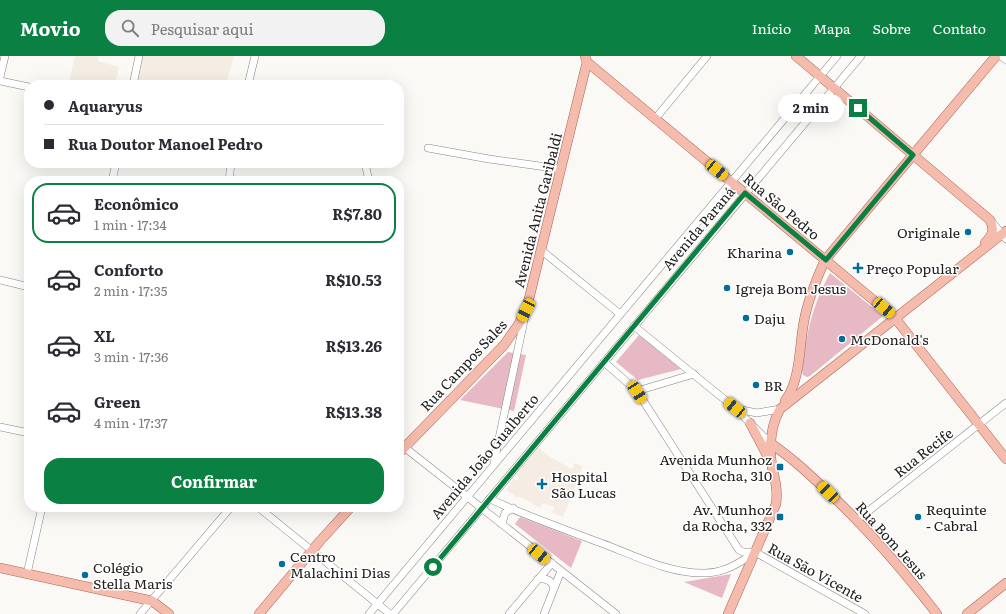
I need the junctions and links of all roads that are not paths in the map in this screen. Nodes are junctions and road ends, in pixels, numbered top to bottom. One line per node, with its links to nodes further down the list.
1 (5, 56): 13 (street)
2 (139, 56): 14 (street)
3 (255, 56): 15 (street)
4 (707, 56): 19 (street)
5 (796, 56): 12 (main road)
6 (837, 56): 12 (street, Avenida Paraná)
7 (861, 56): 18 (street, Avenida Paraná)
8 (996, 56): 21 (main road)
9 (1001, 56): 11 (street)
10 (587, 58): 19 (main road, Rua São Pedro); 22 (main road, Avenida Anita Garibaldi)
11 (1006, 60)
12 (820, 76): 18 (main road); 23 (street, Avenida Paraná)
13 (0, 77)
14 (134, 80)
15 (249, 80)
16 (0, 81): 17 (street)
17 (24, 86)
18 (834, 88): 21 (main road); 24 (street, Avenida Paraná)
19 (655, 119): 23 (main road, Rua São Pedro)
20 (428, 148): 22 (street)
21 (913, 155): 25 (main road); 28 (main road)
22 (561, 168): 27 (main road, Avenida Anita Garibaldi)
23 (731, 182): 24 (main road, Rua São Pedro); 33 (street, Avenida Paraná)
24 (745, 193): 28 (main road, Rua São Pedro); 35 (street, Avenida Paraná)
25 (990, 220): 26 (street); 29 (main road)
26 (1005, 235): 29 (main road)
27 (541, 250): 32 (main road, Avenida Anita Garibaldi); 33 (street)
28 (826, 260): 34 (main road, Rua São Pedro); 41 (main road)
29 (965, 263): 34 (main road)
30 (0, 280): 31 (street)
31 (24, 286)
32 (526, 310): 47 (main road, Rua Campos Sales); 50 (street, Avenida Anita Garibaldi)
33 (620, 314): 50 (street, Avenida João Gualberto)
34 (895, 318): 41 (main road); 43 (main road, Rua São Pedro)
35 (634, 326): 36 (street); 37 (street, Rua Bom Jesus)
36 (604, 362): 38 (street, Rua São Vicente); 53 (street)
37 (694, 374): 38 (street); 40 (street, Rua Bom Jesus)
38 (637, 392): 63 (street, Rua São Vicente)
39 (1006, 403): 43 (street, Rua Recife)
40 (735, 408): 41 (street, Rua Bom Jesus); 42 (street, Rua Bom Jesus)
41 (780, 409): 46 (main road)
42 (750, 423): 46 (street, Rua Bom Jesus); 51 (main road)
43 (979, 425): 49 (main road, Rua São Pedro); 60 (street, Rua Recife)
44 (0, 427): 45 (street)
45 (24, 433)
46 (770, 443): 51 (main road); 60 (main road, Rua Bom Jesus)
47 (404, 445)
48 (404, 450): 52 (street)
49 (1006, 459)
50 (494, 464): 52 (street, Avenida João Gualberto)
51 (772, 466): 63 (main road)
52 (467, 496): 54 (street); 72 (street, Avenida João Gualberto)
53 (490, 499): 54 (street); 55 (street)
54 (482, 508): 61 (street); 78 (street)
55 (513, 508): 61 (street); 63 (street)
56 (41, 512): 67 (street)
57 (227, 512): 71 (street)
58 (264, 512): 62 (street)
59 (347, 512): 62 (main road)
60 (856, 520): 84 (main road, Rua Bom Jesus)
61 (502, 524): 64 (street)
62 (312, 551): 72 (street); 75 (main road)
63 (754, 552): 82 (main road); 83 (street, Rua São Vicente)
64 (552, 564): 66 (street); 68 (street)
65 (0, 568): 67 (main road)
66 (561, 571): 70 (street); 81 (street)
67 (27, 574): 71 (main road)
68 (538, 579): 70 (street); 79 (street)
69 (1006, 583): 85 (main road)
70 (554, 588): 80 (street)
71 (152, 601): 73 (street); 74 (main road)
72 (377, 604): 76 (street, Avenida João Gualberto); 77 (street)
73 (140, 614)
74 (169, 614)
75 (259, 614)
76 (369, 614)
77 (390, 614)
78 (394, 614)
79 (509, 614)
80 (544, 614)
81 (616, 614)
82 (728, 614)
83 (865, 614)
84 (937, 614)
85 (966, 614)

